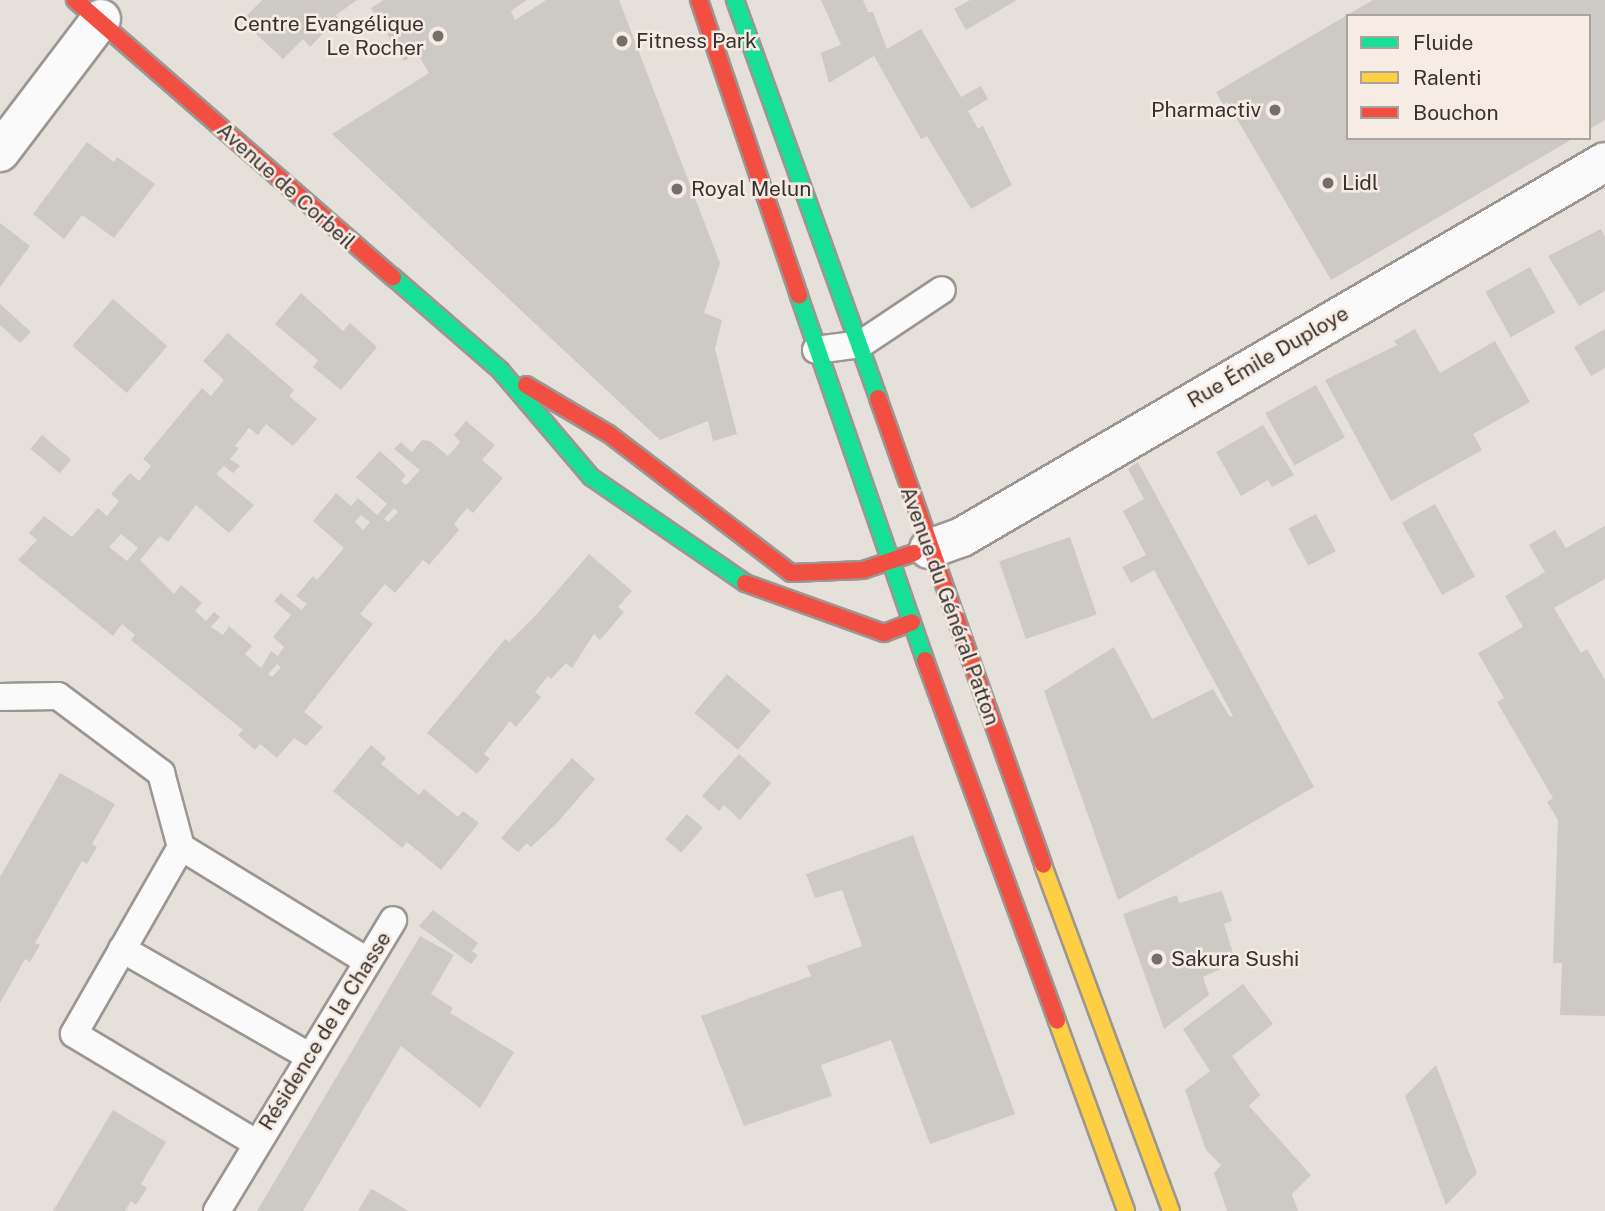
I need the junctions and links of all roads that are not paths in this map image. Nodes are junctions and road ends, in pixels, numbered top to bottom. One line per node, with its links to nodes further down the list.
1 (699, 0): 8 (main road, Avenue du Général Patton)
2 (735, 0): 7 (main road, Avenue du Général Patton)
3 (88, 10): 4 (street); 9 (main road, Avenue de Corbeil)
4 (0, 152)
5 (1605, 162): 10 (street, Rue Émile Duploye)
6 (942, 290): 7 (lane)
7 (861, 344): 8 (lane); 10 (main road, Avenue du Général Patton)
8 (816, 350): 11 (main road, Avenue du Général Patton)
9 (500, 370): 11 (main road, Avenue de Corbeil); 12 (main road, Avenue de Corbeil)
10 (929, 549): 11 (main road, Avenue de Corbeil); 22 (main road, Avenue du Général Patton)
11 (890, 561): 12 (main road, Avenue du Général Patton)
12 (912, 622): 21 (main road, Avenue du Général Patton)
13 (0, 696): 14 (lane)
14 (181, 847): 16 (lane, Résidence de la Chasse); 17 (lane)
15 (393, 920): 17 (lane, Résidence de la Chasse)
16 (122, 949): 18 (lane); 19 (lane, Résidence de la Chasse)
17 (367, 961): 18 (lane, Résidence de la Chasse)
18 (309, 1056): 19 (lane, Résidence de la Chasse)
19 (256, 1143): 20 (lane, Résidence de la Chasse)
20 (217, 1211)
21 (1126, 1211)
22 (1171, 1211)

